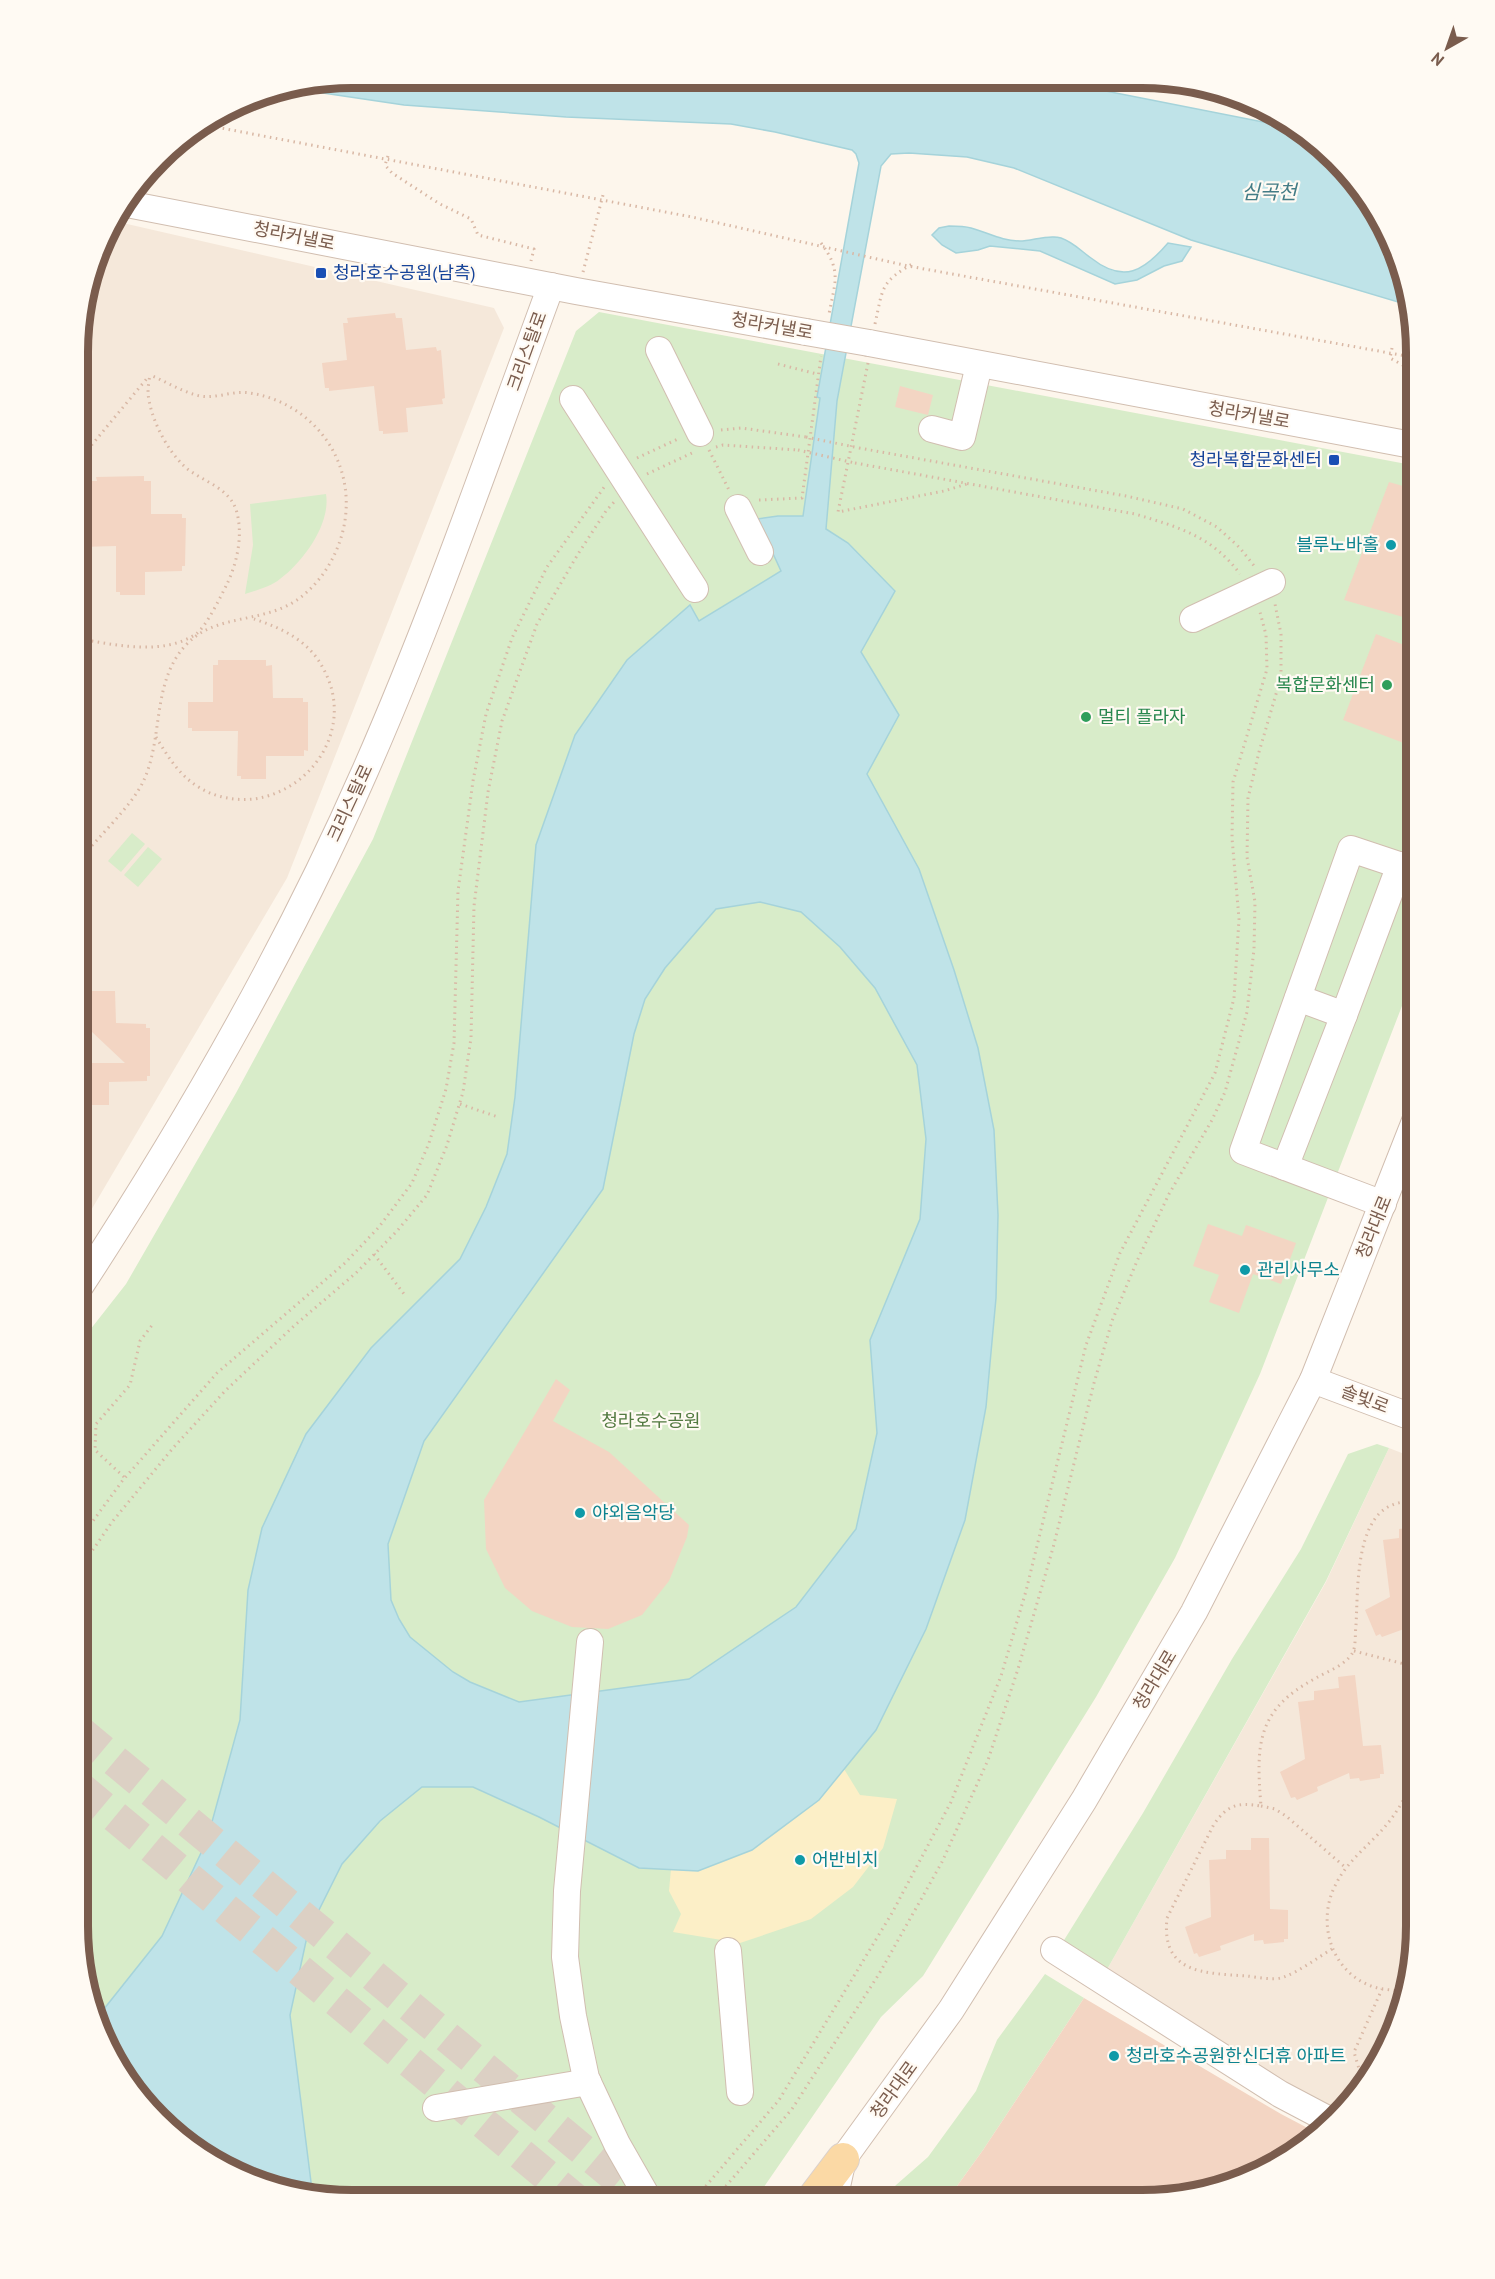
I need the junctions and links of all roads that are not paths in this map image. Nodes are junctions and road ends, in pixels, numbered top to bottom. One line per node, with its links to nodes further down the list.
1 (134, 205): 2 (street, 청라커낼로)
2 (550, 286): 4 (street, 청라커낼로, bridge); 21 (street, 크리스탈로)
3 (659, 350): 7 (street)
4 (979, 365): 6 (street); 8 (street, 청라커낼로)
5 (573, 399): 12 (street)
6 (932, 429)
7 (704, 441)
8 (1406, 444)
9 (738, 508): 10 (street)
10 (760, 552)
11 (1264, 586): 13 (street)
12 (695, 589)
13 (1193, 619)
14 (1406, 867): 16 (street)
15 (1406, 873): 17 (street)
16 (1298, 998): 17 (street); 19 (street)
17 (1344, 1015): 19 (street)
18 (1406, 1144): 20 (street, 청라대로)
19 (1285, 1167): 20 (street)
20 (1383, 1204): 22 (street, 청라대로)
21 (88, 1273)
22 (1313, 1380): 23 (street, 솔빛로); 31 (street, 청라대로)
23 (1406, 1415)
24 (590, 1642): 27 (street)
25 (1054, 1950): 30 (street)
26 (728, 1951): 28 (street)
27 (588, 2082): 29 (street); 32 (street)
28 (740, 2092)
29 (436, 2108)
30 (1324, 2118)
31 (843, 2159): 33 (main road, 청라대로); 34 (street)
32 (643, 2190)
33 (820, 2190)
34 (836, 2190)

